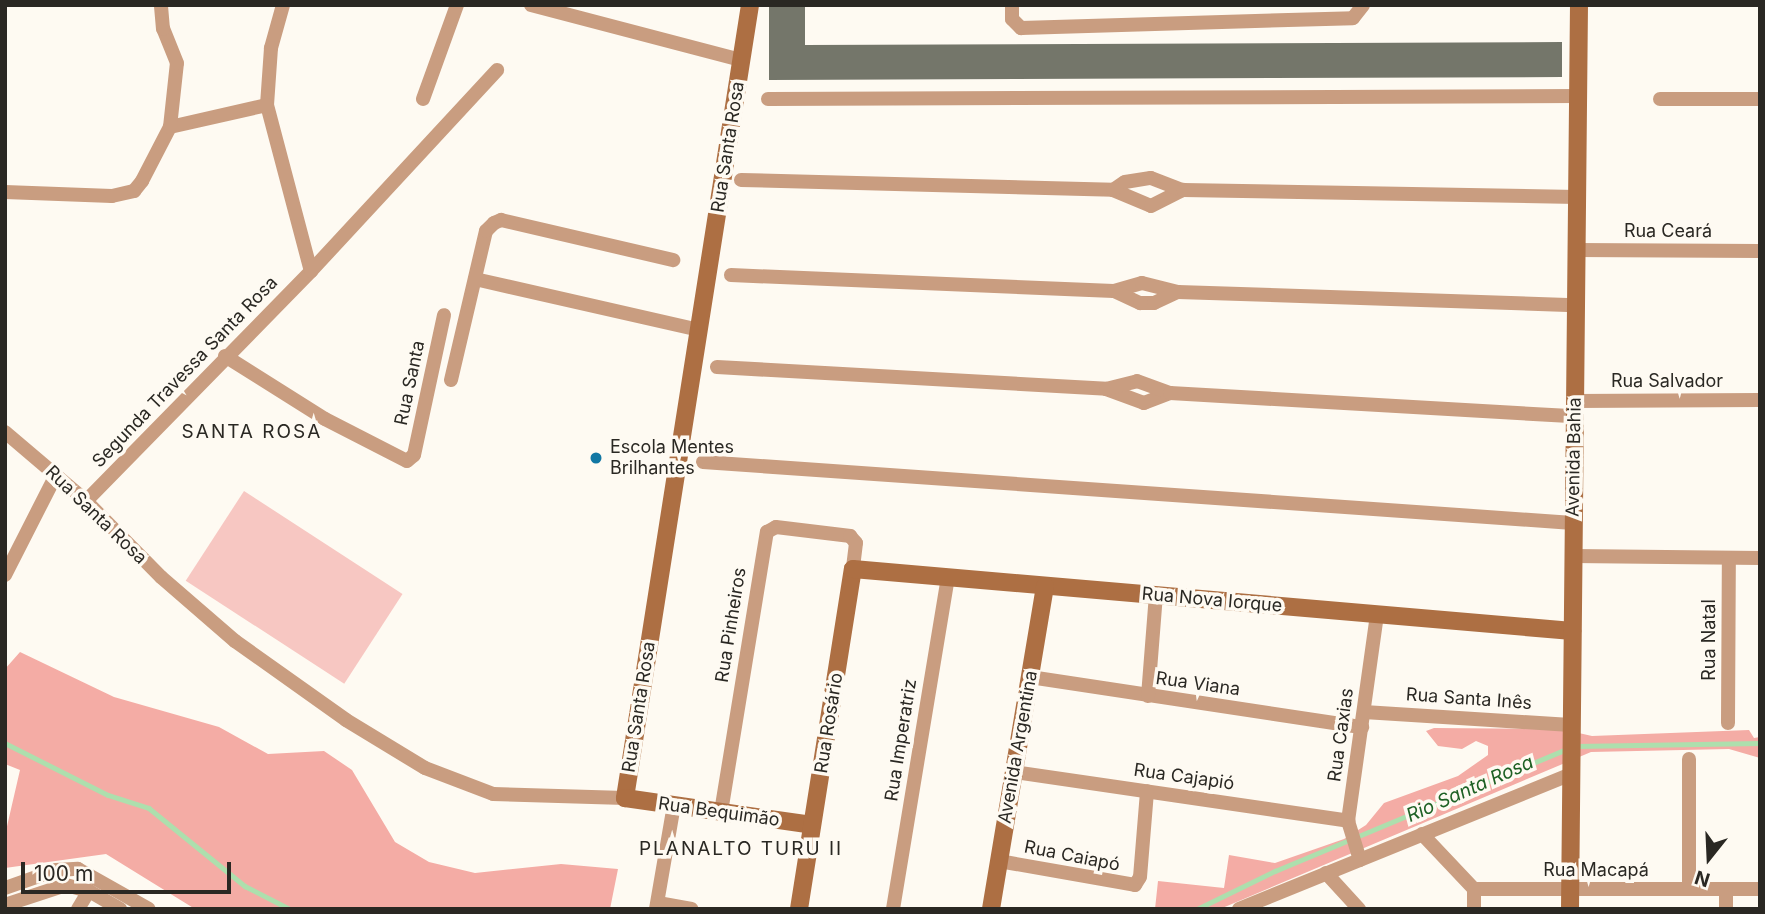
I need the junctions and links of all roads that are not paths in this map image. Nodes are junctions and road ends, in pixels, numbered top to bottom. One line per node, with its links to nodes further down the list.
1 (161, 5): 17 (street)
2 (283, 5): 16 (street)
3 (457, 5): 12 (street)
4 (531, 5): 9 (street)
5 (750, 5): 9 (street, Rua Santa Rosa)
6 (1012, 5): 7 (street)
7 (1363, 5)
8 (1579, 5): 11 (street, Avenida Bahia)
9 (741, 60): 31 (street, Rua Santa Rosa)
10 (497, 70): 26 (street, Segunda Travessa Santa Rosa)
11 (1573, 95): 13 (street); 22 (street, Avenida Bahia)
12 (423, 99)
13 (768, 99)
14 (1660, 99): 15 (street)
15 (1760, 99)
16 (267, 105): 17 (street); 26 (street)
17 (170, 127): 21 (street)
18 (741, 180): 20 (street)
19 (1183, 190): 20 (street); 20 (street); 22 (street)
20 (1112, 191)
21 (5, 192)
22 (1571, 196): 23 (street, Avenida Bahia)
23 (1576, 250): 24 (street, Rua Ceará); 29 (street, Avenida Bahia)
24 (1760, 251)
25 (673, 260): 28 (street)
26 (311, 271): 32 (street, Segunda Travessa Santa Rosa)
27 (731, 275): 29 (street)
28 (475, 279): 31 (street); 34 (street)
29 (1570, 304): 38 (street, Avenida Bahia)
30 (444, 315): 32 (street, Rua Santa)
31 (699, 330): 65 (street, Rua Santa Rosa)
32 (225, 356): 42 (street, Segunda Travessa Santa Rosa)
33 (717, 367): 35 (street)
34 (451, 380)
35 (1106, 389): 36 (street); 36 (street)
36 (1170, 393): 38 (street, Rua Salvador)
37 (1760, 400): 38 (street, Rua Salvador)
38 (1571, 410): 43 (street, Avenida Bahia)
39 (5, 432): 41 (street, Rua Santa Rosa)
40 (703, 462): 43 (street)
41 (56, 475): 42 (street, Rua Santa Rosa); 49 (street)
42 (86, 501): 65 (street, Rua Santa Rosa)
43 (1568, 523): 45 (street, Avenida Bahia)
44 (854, 538): 48 (street, Rua Rosário); 67 (street, Rua Pinheiros)
45 (1573, 556): 46 (street); 54 (street, Avenida Bahia)
46 (1729, 558): 47 (street); 58 (street, Rua Natal)
47 (1760, 558)
48 (853, 569): 50 (street, Rua Nova Iorque); 69 (street, Rua Rosário)
49 (5, 575)
50 (948, 577): 51 (street, Rua Nova Iorque); 88 (street, Rua Imperatriz)
51 (1045, 586): 52 (street, Rua Nova Iorque); 55 (street, Avenida Argentina)
52 (1156, 595): 53 (street, Rua Nova Iorque); 56 (street)
53 (1377, 614): 54 (street, Rua Nova Iorque); 57 (street, Rua Caxias)
54 (1572, 631): 60 (street, Avenida Bahia)
55 (1030, 677): 56 (street, Rua Viana); 63 (street, Avenida Argentina)
56 (1148, 696): 59 (street, Rua Viana)
57 (1364, 712): 59 (street, Rua Caxias); 60 (street, Rua Santa Inês)
58 (1728, 723)
59 (1362, 727): 68 (street, Rua Caxias)
60 (1571, 730): 62 (street, Avenida Bahia)
61 (1689, 759): 77 (street)
62 (1571, 767): 70 (street); 76 (street, Avenida Bahia)
63 (1014, 772): 64 (street, Rua Cajapió); 72 (street, Avenida Argentina)
64 (1147, 791): 68 (street, Rua Cajapió); 72 (street, Rua Caiapó)
65 (625, 798): 66 (street, Rua Bequimão)
66 (674, 805): 67 (street, Rua Bequimão); 83 (street)
67 (721, 812): 69 (street, Rua Bequimão)
68 (1349, 824): 71 (street, Rua Caxias)
69 (813, 825): 87 (street, Rua Rosário)
70 (1422, 834): 71 (street); 75 (street)
71 (1358, 856): 73 (street)
72 (999, 862): 89 (street, Avenida Argentina)
73 (1326, 873): 90 (street); 91 (street)
74 (5, 888): 85 (street)
75 (1475, 889): 76 (street, Rua Macapá); 92 (street)
76 (1570, 889): 77 (street, Rua Macapá); 93 (street, Avenida Bahia)
77 (1689, 890): 78 (street, Rua Macapá)
78 (1726, 890): 79 (street, Rua Macapá); 94 (street)
79 (1760, 890)
80 (89, 891): 81 (street); 82 (street); 84 (street)
81 (5, 905)
82 (110, 906)
83 (657, 906): 86 (street)
84 (78, 909)
85 (149, 909)
86 (691, 909)
87 (799, 909)
88 (893, 909)
89 (991, 909)
90 (1239, 909)
91 (1359, 909)
92 (1474, 909)
93 (1570, 909)
94 (1726, 909)

